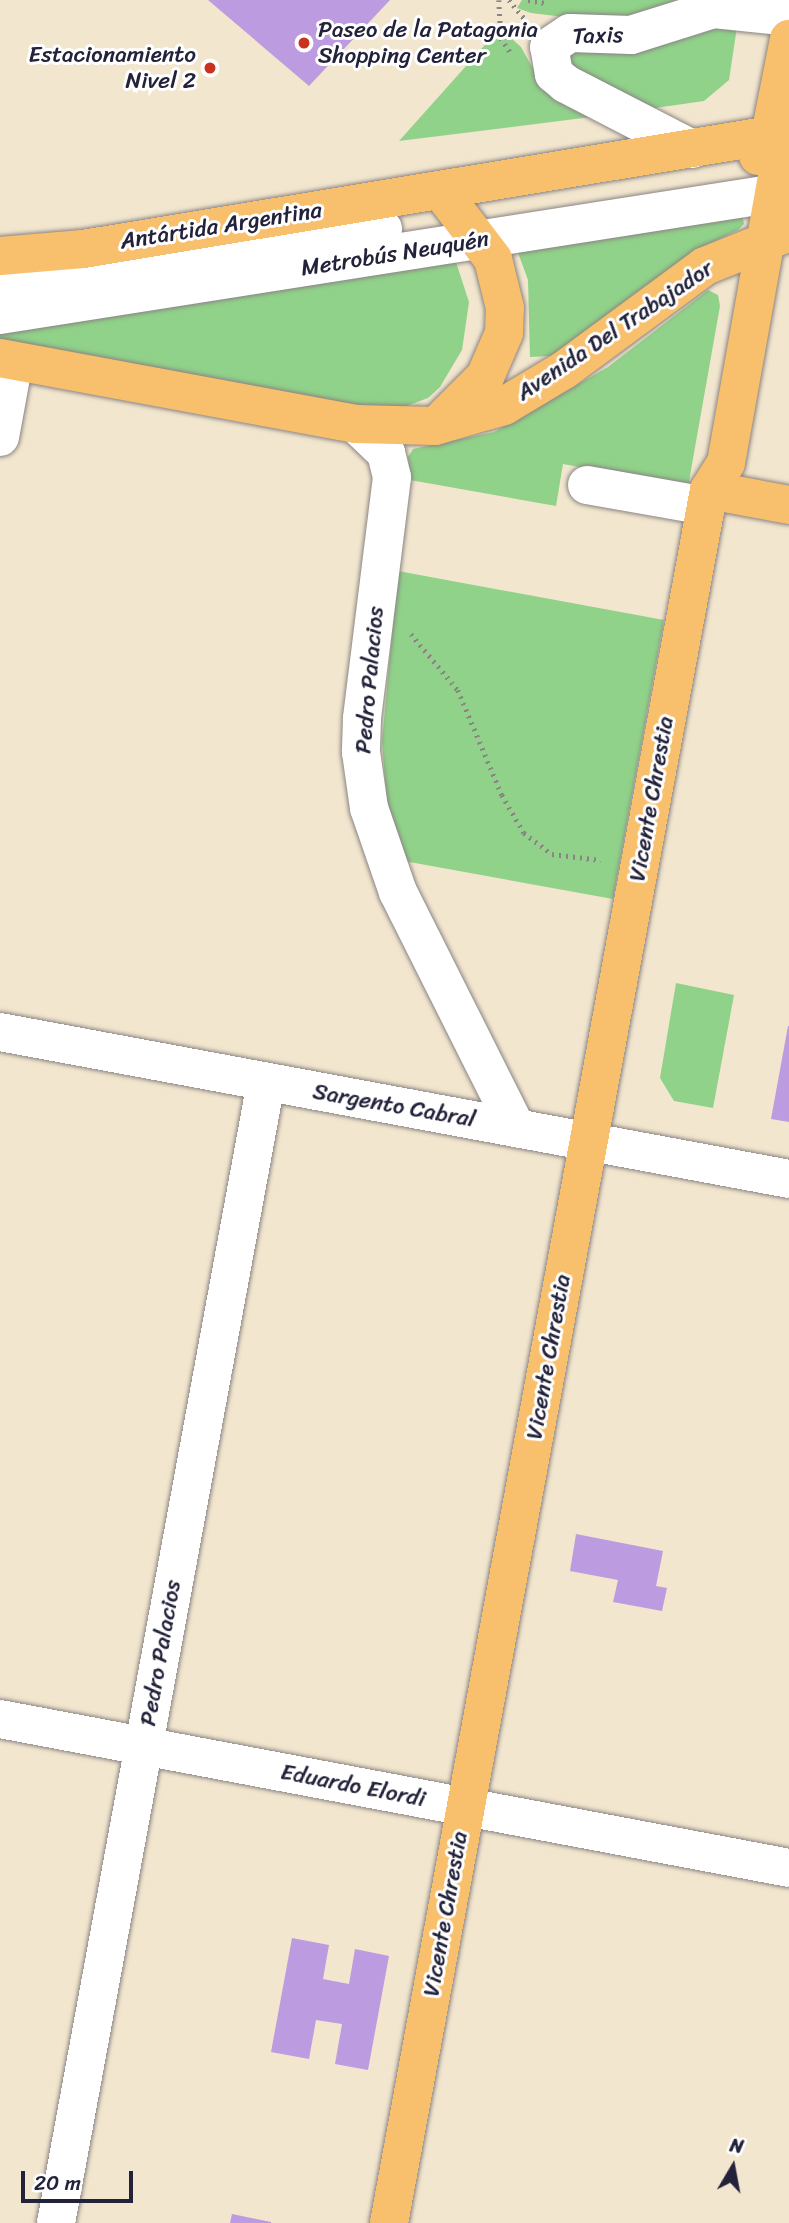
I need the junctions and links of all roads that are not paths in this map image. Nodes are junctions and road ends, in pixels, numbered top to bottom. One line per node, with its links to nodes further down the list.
1 (789, 17): 3 (street, Taxis)
2 (789, 39): 4 (main road, Vicente Chrestia)
3 (692, 149): 4 (main road); 5 (main road)
4 (774, 168): 5 (street, Metrobús Neuquén); 6 (main road, Vicente Chrestia)
5 (463, 216): 7 (main road, Antártida Argentina); 8 (street, Metrobús Neuquén); 9 (street, Metrobús Neuquén); 12 (main road)
6 (764, 241): 12 (main road, Avenida Del Trabajador); 15 (main road, Vicente Chrestia)
7 (0, 256)
8 (0, 284)
9 (0, 315)
10 (7, 359): 11 (main road); 13 (street)
11 (356, 424): 12 (main road, Avenida Del Trabajador); 19 (street, Pedro Palacios)
12 (435, 426)
13 (0, 437)
14 (587, 485): 15 (street)
15 (708, 498): 16 (main road); 20 (main road, Vicente Chrestia)
16 (789, 505)
17 (0, 1032): 18 (street, Sargento Cabral)
18 (266, 1082): 19 (street, Sargento Cabral); 23 (street, Pedro Palacios)
19 (516, 1128): 20 (street, Sargento Cabral)
20 (589, 1142): 21 (street, Sargento Cabral); 24 (main road, Vicente Chrestia)
21 (789, 1179)
22 (0, 1719): 23 (street, Eduardo Elordi)
23 (143, 1746): 24 (street, Eduardo Elordi); 26 (street, Pedro Palacios)
24 (466, 1808): 25 (street, Eduardo Elordi); 27 (main road, Vicente Chrestia)
25 (789, 1868)
26 (56, 2223)
27 (389, 2223)

